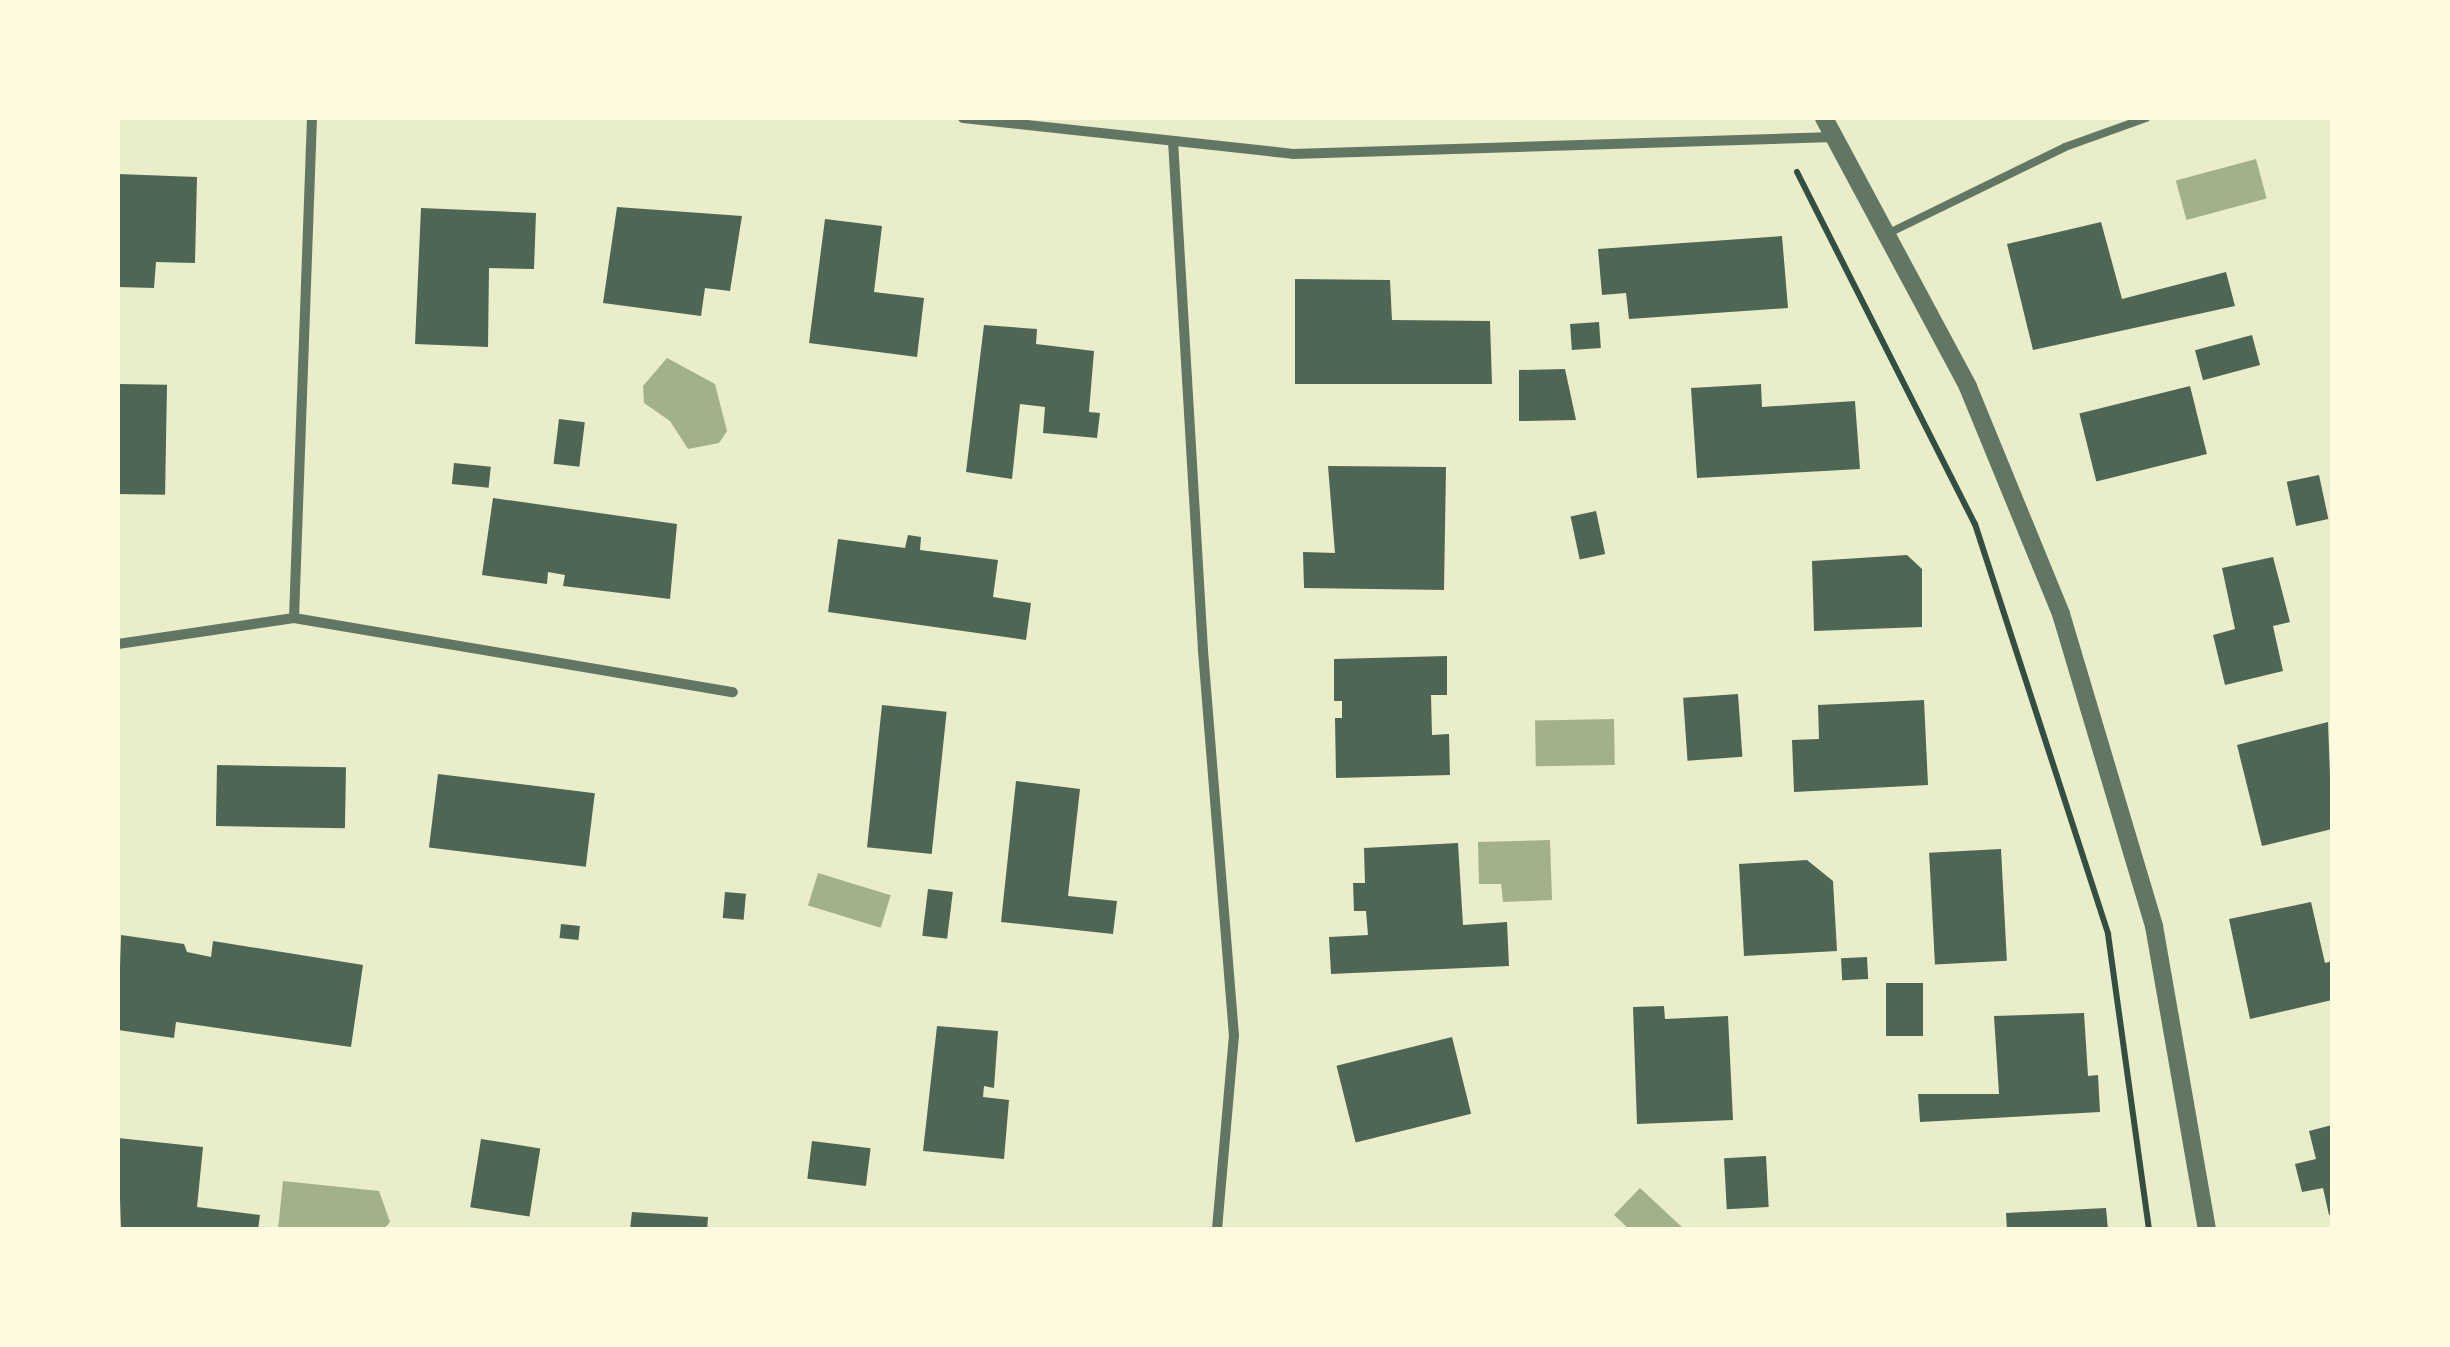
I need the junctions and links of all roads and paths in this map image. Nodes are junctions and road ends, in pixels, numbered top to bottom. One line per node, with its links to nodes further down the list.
1 (312, 118): 9 (street)
2 (962, 118): 7 (street)
3 (1824, 118): 5 (street)
4 (2146, 118): 8 (lane)
5 (1836, 137): 6 (street); 8 (street)
6 (1779, 138): 7 (street); 13 (path)
7 (1173, 142): 12 (street)
8 (1890, 233): 14 (street)
9 (294, 618): 10 (street); 11 (street)
10 (118, 644)
11 (733, 692)
12 (1217, 1230)
13 (2149, 1230)
14 (2207, 1230)

